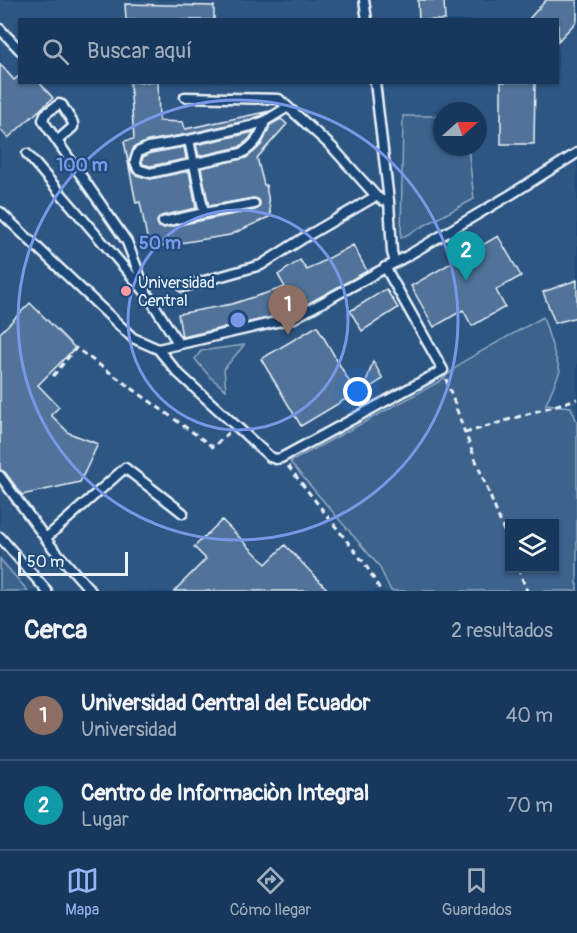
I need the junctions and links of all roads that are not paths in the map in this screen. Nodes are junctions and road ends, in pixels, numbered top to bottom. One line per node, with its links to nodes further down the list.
1 (364, 0): 2 (lane)
2 (367, 18)
3 (0, 29): 4 (lane)
4 (18, 48)
5 (375, 84): 15 (lane)
6 (185, 97): 7 (lane)
7 (288, 107): 8 (lane); 14 (lane)
8 (265, 121): 9 (lane); 13 (lane)
9 (189, 140): 13 (lane); 13 (lane)
10 (57, 141): 23 (lane)
11 (577, 153): 20 (lane)
12 (27, 154): 23 (lane)
13 (193, 164): 18 (lane)
14 (375, 196): 15 (lane); 22 (lane)
15 (389, 201): 20 (lane)
16 (254, 204): 18 (lane)
17 (0, 212): 25 (lane)
18 (204, 213): 19 (lane)
19 (163, 222)
20 (395, 263): 21 (lane)
21 (385, 267): 24 (lane); 25 (lane)
22 (183, 287)
23 (147, 294): 24 (lane)
24 (178, 343): 25 (lane)
25 (158, 349)
26 (0, 476): 29 (lane)
27 (183, 513): 29 (lane)
28 (0, 537): 30 (lane)
29 (46, 538): 31 (lane)
30 (47, 591)
31 (91, 591)

